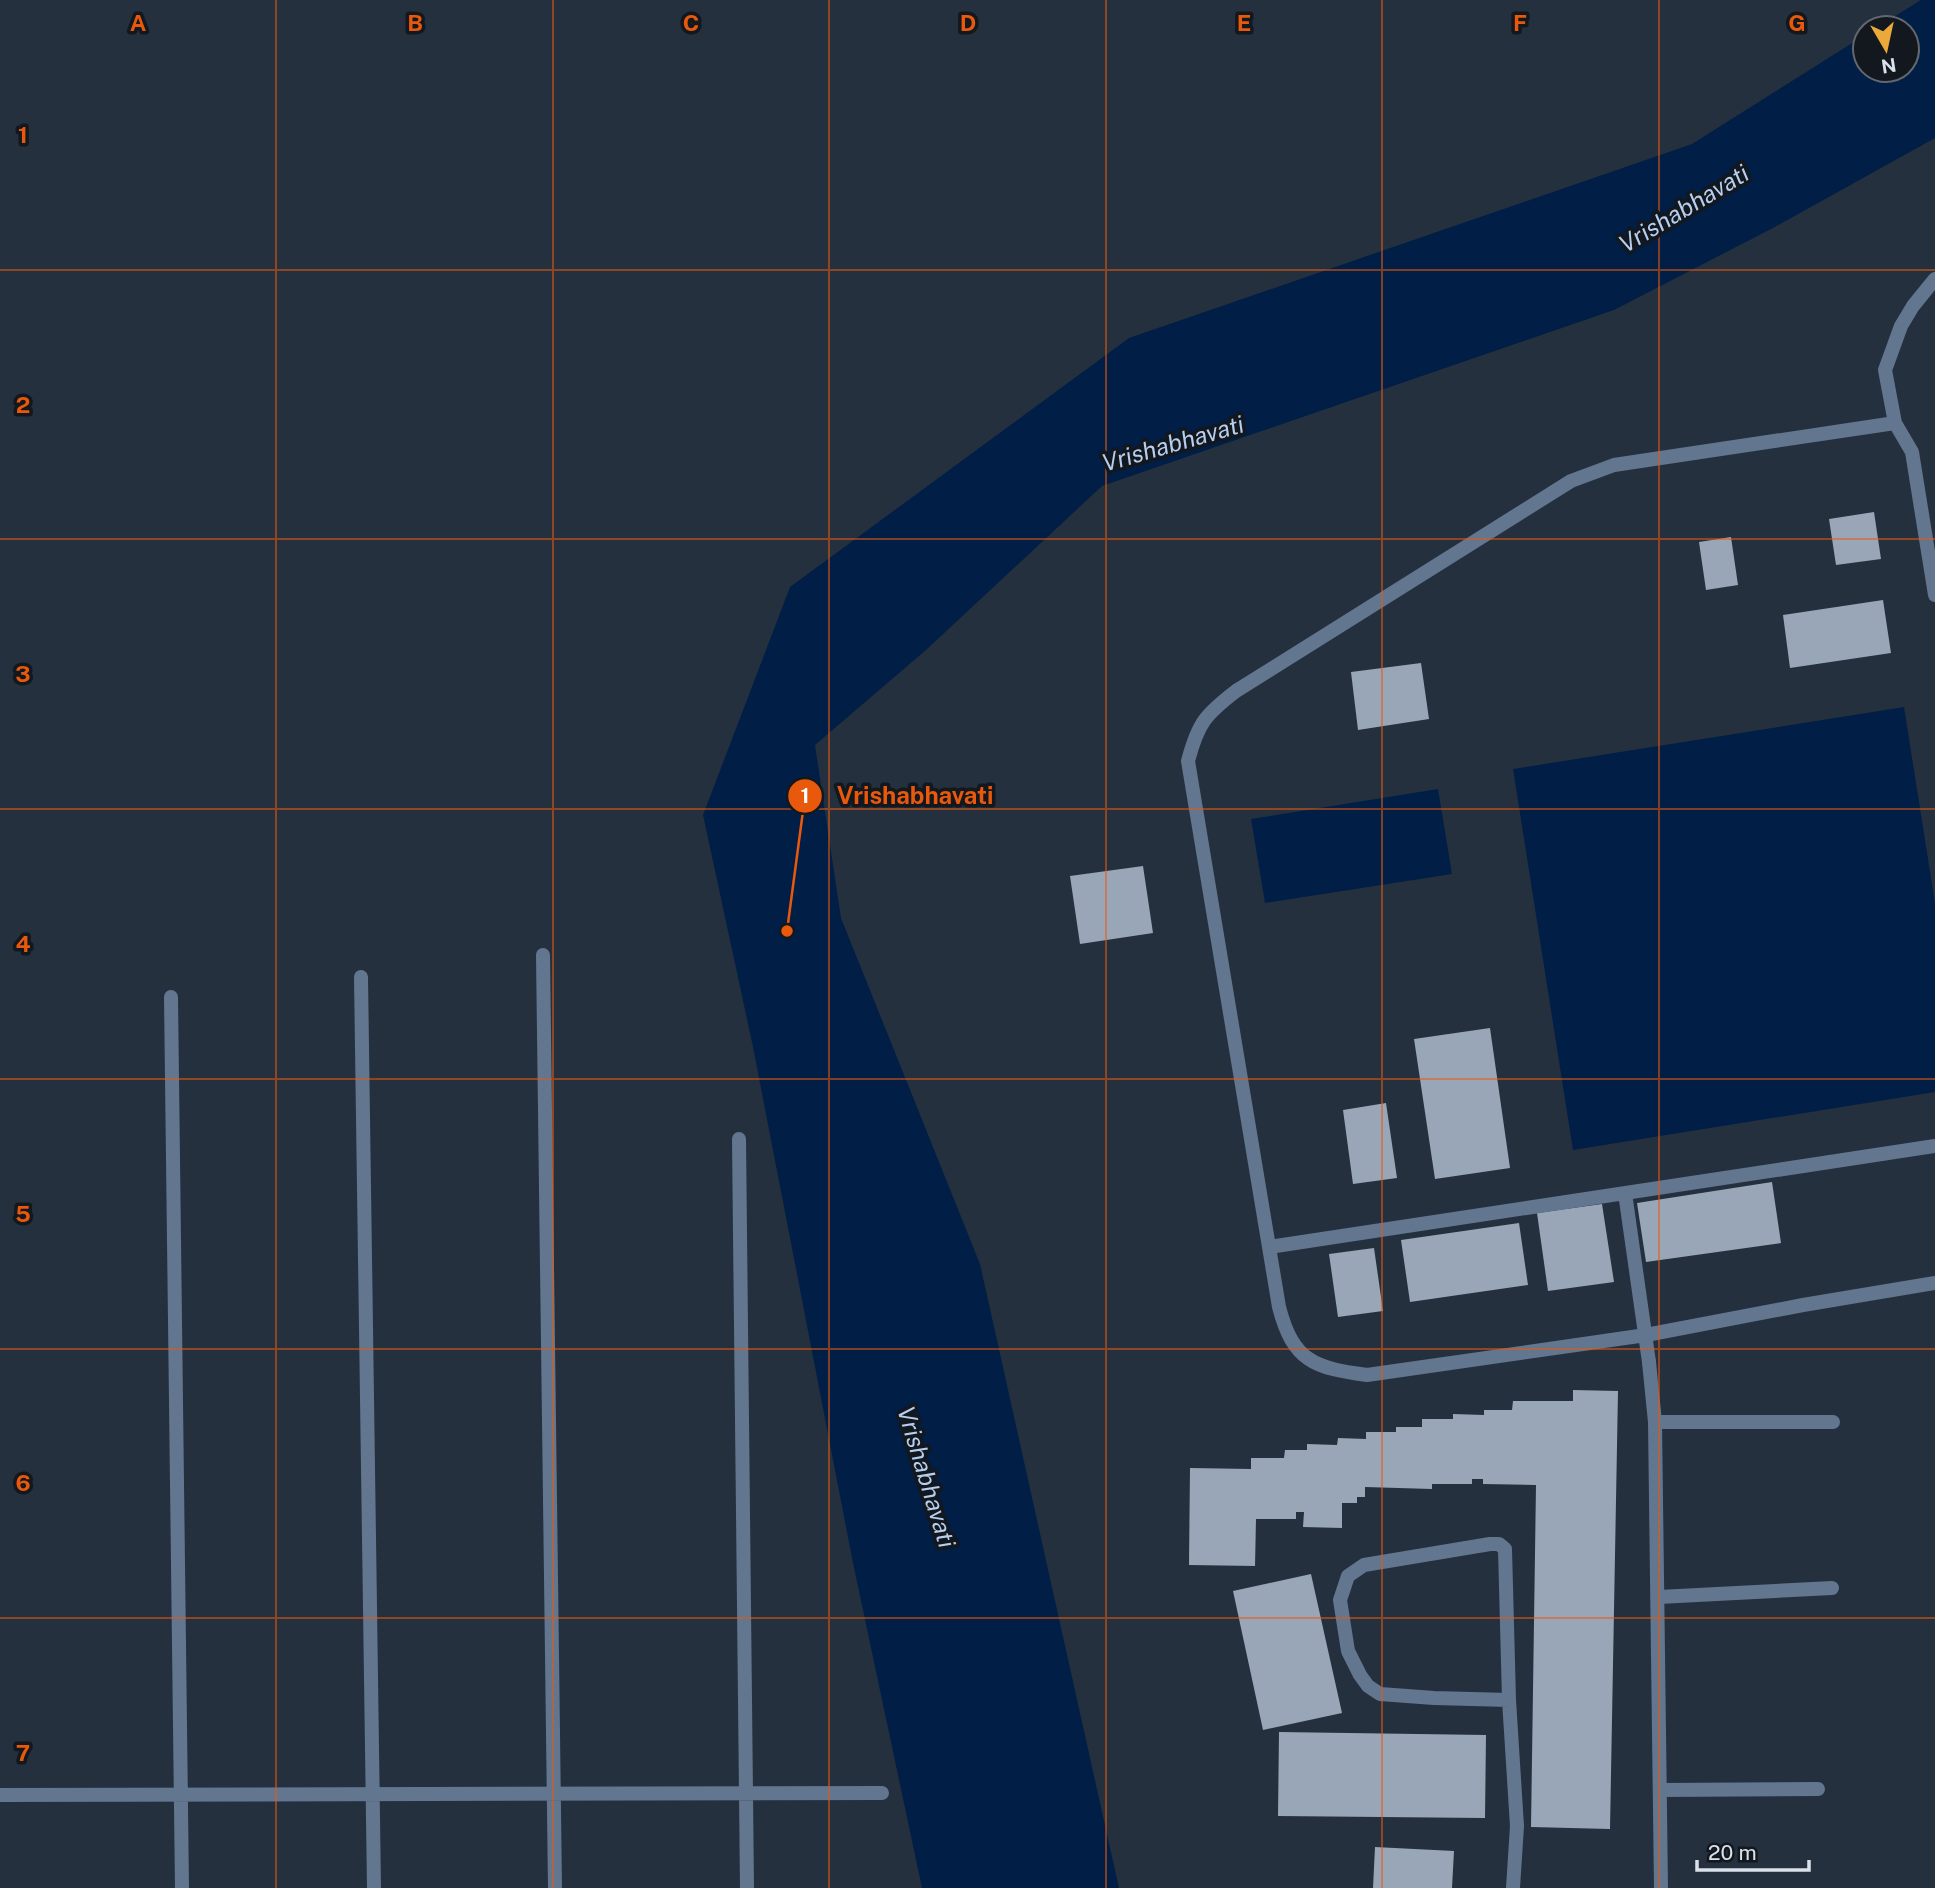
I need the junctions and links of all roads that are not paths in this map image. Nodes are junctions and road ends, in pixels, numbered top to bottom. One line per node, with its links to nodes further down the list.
1 (1935, 279): 2 (street)
2 (1895, 423): 3 (street); 10 (street)
3 (1935, 595)
4 (543, 955): 24 (street)
5 (361, 977): 23 (street)
6 (171, 997): 22 (street)
7 (739, 1139): 20 (street)
8 (1935, 1146): 9 (street)
9 (1625, 1193): 10 (street); 12 (street)
10 (1269, 1247): 12 (street)
11 (1935, 1283): 12 (street)
12 (1646, 1335): 13 (street)
13 (1656, 1422): 14 (street); 16 (street)
14 (1833, 1422)
15 (1832, 1588): 16 (street)
16 (1658, 1597): 19 (street)
17 (1508, 1700): 17 (street); 30 (street)
18 (1818, 1789): 19 (street)
19 (1661, 1790): 31 (street)
20 (746, 1793): 21 (street); 24 (street); 29 (street)
21 (882, 1793)
22 (181, 1794): 23 (street); 25 (street); 26 (street)
23 (373, 1794): 24 (street); 27 (street)
24 (554, 1794): 28 (street)
25 (0, 1795)
26 (182, 1888)
27 (374, 1888)
28 (555, 1888)
29 (747, 1888)
30 (1513, 1888)
31 (1661, 1888)

